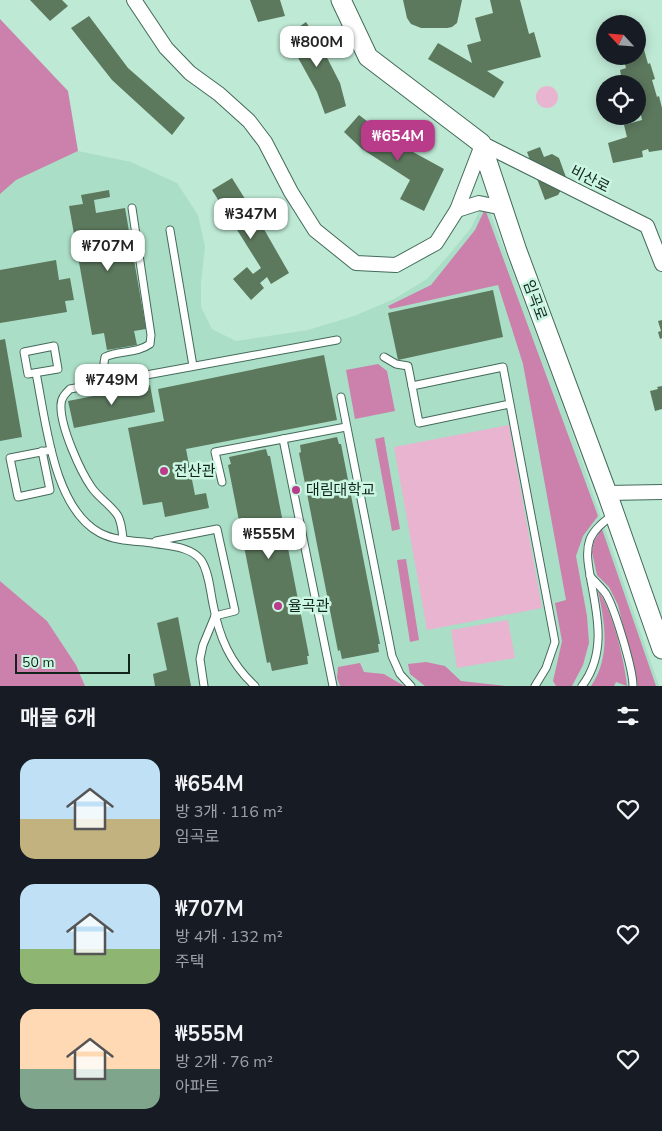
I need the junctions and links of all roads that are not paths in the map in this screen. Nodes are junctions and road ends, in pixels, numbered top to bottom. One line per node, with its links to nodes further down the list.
1 (134, 0): 6 (street)
2 (341, 0): 3 (street)
3 (481, 144): 5 (street, 임곡로); 6 (street); 8 (street, 비산로)
4 (132, 208): 13 (lane)
5 (503, 208): 6 (street); 23 (street, 임곡로)
6 (457, 210)
7 (170, 230): 11 (lane)
8 (662, 264)
9 (336, 340): 11 (lane)
10 (384, 357): 14 (lane)
11 (193, 366): 13 (lane)
12 (36, 373): 12 (lane); 19 (lane)
13 (107, 382): 25 (lane)
14 (412, 386): 16 (lane); 16 (lane)
15 (341, 397): 17 (lane)
16 (510, 404): 34 (lane)
17 (346, 427): 18 (lane); 33 (lane)
18 (283, 439): 21 (lane); 32 (lane)
19 (52, 450): 20 (lane); 25 (lane)
20 (42, 452): 20 (lane)
21 (222, 482)
22 (662, 492): 23 (street)
23 (607, 493): 24 (street, 임곡로)
24 (614, 514): 27 (lane); 29 (street, 임곡로)
25 (123, 539): 26 (lane)
26 (149, 543): 28 (lane); 28 (lane)
27 (590, 576): 35 (lane); 36 (lane)
28 (215, 616): 30 (lane); 31 (lane)
29 (662, 649)
30 (204, 686)
31 (255, 686)
32 (333, 686)
33 (411, 686)
34 (535, 686)
35 (582, 686)
36 (633, 686)

